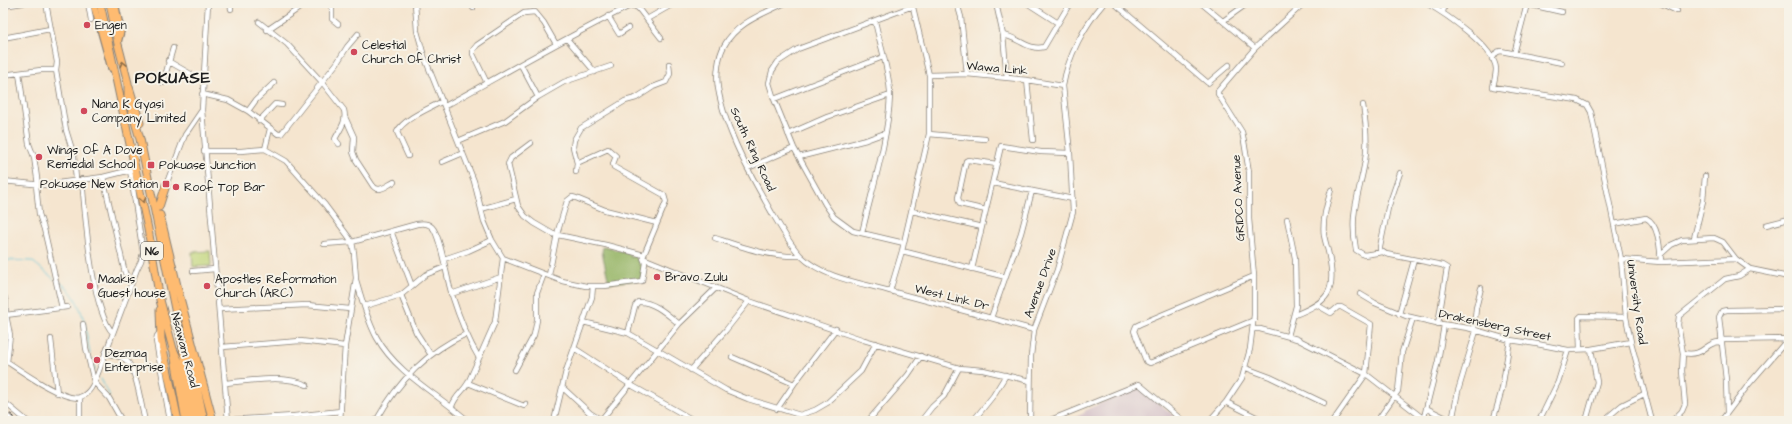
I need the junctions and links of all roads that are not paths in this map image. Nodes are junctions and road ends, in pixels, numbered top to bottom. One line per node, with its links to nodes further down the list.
1 (23, 3): 27 (street)
2 (46, 3): 42 (street)
3 (110, 3): 49 (highway, Nsawam Road / N6)
4 (115, 3): 49 (main road)
5 (208, 3): 71 (street)
6 (230, 3): 29 (street)
7 (303, 3): 43 (street)
8 (329, 3): 40 (street)
9 (415, 3): 82 (street)
10 (471, 3): 28 (street)
11 (675, 3): 34 (street)
12 (785, 3): 108 (street, South Ring Road)
13 (957, 3): 66 (street)
14 (996, 3): 45 (street)
15 (1027, 3): 39 (street)
16 (1070, 3): 39 (street)
17 (1104, 3): 77 (street, Avenue Drive)
18 (1114, 3): 60 (street)
19 (1201, 3): 37 (street)
20 (1248, 3): 37 (street)
21 (1304, 3): 52 (street, GRIDCO Avenue)
22 (1426, 3): 30 (street)
23 (1445, 3): 30 (street)
24 (1660, 3): 32 (street)
25 (94, 4): 35 (street); 65 (main road); 65 (highway, Nsawam Road / N6)
26 (912, 5): 36 (street); 68 (street)
27 (3, 6)
28 (473, 8)
29 (231, 9)
30 (1443, 12): 55 (street)
31 (1562, 12): 53 (street)
32 (1677, 12)
33 (608, 16): 34 (street); 41 (street); 48 (street)
34 (647, 19): 47 (street)
35 (91, 20)
36 (875, 21): 54 (street); 81 (street)
37 (1223, 21): 52 (street)
38 (259, 22): 43 (street)
39 (1058, 23): 45 (street)
40 (338, 24)
41 (628, 28)
42 (50, 29): 46 (street); 62 (street)
43 (267, 30): 72 (street)
44 (358, 34): 72 (street)
45 (1003, 35): 69 (street)
46 (3, 38)
47 (661, 38)
48 (567, 39): 50 (street); 63 (street)
49 (118, 44): 73 (highway, Nsawam Road / N6, one-way to 49)
50 (556, 44): 59 (street); 76 (street)
51 (173, 48): 56 (street)
52 (1255, 48): 162 (street, GRIDCO Avenue)
53 (1514, 54): 55 (street); 57 (street)
54 (883, 57): 79 (street); 81 (street)
55 (1492, 59): 132 (street, University Road)
56 (168, 61): 71 (street); 74 (street)
57 (1562, 63)
58 (669, 64): 106 (street)
59 (521, 65): 76 (street); 80 (street)
60 (1229, 65)
61 (611, 66): 63 (street)
62 (56, 70): 64 (street); 114 (street)
63 (595, 72): 80 (street)
64 (19, 73): 67 (street); 118 (street)
65 (115, 74): 109 (highway, Nsawam Road / N6)
66 (967, 74): 68 (street, Wawa Link); 69 (street, Wawa Link)
67 (3, 75)
68 (929, 75): 92 (street)
69 (1008, 78): 70 (street, Wawa Link)
70 (1027, 80): 77 (street, Wawa Link); 94 (street)
71 (204, 81): 78 (street)
72 (322, 82): 87 (street); 89 (street)
73 (128, 83): 120 (highway); 271 (highway, Nsawam Road / N6)
74 (163, 83)
75 (274, 83): 86 (street)
76 (487, 83): 82 (street)
77 (1063, 86): 102 (street, Avenue Drive)
78 (202, 94): 85 (street); 86 (street)
79 (890, 95): 90 (street); 91 (street)
80 (538, 97): 95 (street)
81 (774, 99): 91 (street)
82 (444, 104): 95 (street); 103 (street)
83 (282, 105): 88 (street)
84 (1363, 105): 145 (street)
85 (202, 110): 100 (street); 119 (street)
86 (248, 111): 88 (street)
87 (345, 116): 97 (street); 116 (street)
88 (259, 120): 89 (street)
89 (270, 129): 99 (street)
90 (885, 133): 104 (street); 136 (street)
91 (788, 134): 98 (street)
92 (929, 134): 93 (street); 128 (street)
93 (985, 139)
94 (1033, 140)
95 (458, 141): 101 (street)
96 (531, 143): 123 (street)
97 (339, 144)
98 (794, 148): 104 (street); 108 (street)
99 (265, 149): 100 (street); 141 (street)
100 (204, 151): 156 (street)
101 (463, 153): 105 (street); 126 (street)
102 (1070, 153): 107 (street); 124 (street, Avenue Drive)
103 (408, 156)
104 (799, 157): 136 (street)
105 (442, 162)
106 (577, 163): 110 (street); 131 (street)
107 (997, 164): 117 (street); 127 (street)
108 (748, 168): 147 (street, South Ring Road)
109 (133, 169): 113 (street); 166 (street); 177 (highway, Nsawam Road / N6, one-way to 177)
110 (576, 172)
111 (1400, 172): 145 (street)
112 (1705, 176): 139 (street)
113 (103, 177): 114 (street); 166 (street)
114 (79, 179): 118 (street); 201 (street)
115 (3, 181): 118 (street)
116 (394, 182)
117 (993, 183): 122 (street); 127 (street)
118 (37, 185): 184 (street)
119 (166, 185): 120 (highway); 125 (highway)
120 (154, 186): 125 (highway)
121 (1330, 190): 179 (street)
122 (1032, 191): 124 (street); 164 (street, West Link Dr)
123 (516, 199): 126 (street); 137 (street)
124 (1073, 199): 198 (street, Avenue Drive)
125 (159, 207): 176 (highway)
126 (481, 209): 140 (street)
127 (986, 210): 134 (street)
128 (912, 211): 134 (street); 142 (street)
129 (1288, 219): 186 (street)
130 (1789, 219): 133 (street)
131 (657, 223): 137 (street); 148 (street)
132 (1614, 224): 146 (street); 151 (street, University Road)
133 (1766, 225)
134 (982, 227): 157 (street)
135 (392, 231): 141 (street); 150 (street); 167 (street)
136 (862, 233): 142 (street)
137 (557, 234): 148 (street); 160 (street)
138 (715, 238): 147 (street)
139 (1694, 238): 146 (street); 152 (street)
140 (492, 240): 149 (street); 150 (street)
141 (352, 242): 143 (street); 165 (street)
142 (904, 243): 144 (street)
143 (324, 244)
144 (902, 251): 157 (street); 171 (street)
145 (1383, 252): 153 (street)
146 (1660, 255): 154 (street)
147 (801, 256): 171 (street, South Ring Road)
148 (643, 257): 168 (street); 169 (street)
149 (503, 258): 160 (street); 161 (street)
150 (444, 259): 155 (street)
151 (1621, 259): 154 (street); 187 (street, University Road)
152 (1736, 259): 154 (street); 158 (street)
153 (1414, 260): 185 (street); 194 (street)
154 (1661, 262)
155 (445, 267): 167 (street); 173 (street)
156 (215, 269): 159 (street); 181 (street)
157 (972, 269): 164 (street)
158 (1750, 269): 163 (street); 220 (street)
159 (193, 270)
160 (547, 275): 168 (street); 228 (street)
161 (500, 276): 173 (street); 224 (street)
162 (1254, 276): 190 (street, GRIDCO Avenue); 190 (street)
163 (1789, 276)
164 (1006, 277): 188 (street, West Link Dr)
165 (356, 278): 180 (street); 182 (street)
166 (131, 282): 201 (street)
167 (412, 286): 175 (street)
168 (593, 286): 191 (street)
169 (716, 288): 178 (street); 193 (street)
170 (1481, 288): 199 (street)
171 (890, 291): 188 (street, West Link Dr)
172 (3, 292): 184 (street)
173 (451, 294): 203 (street)
174 (1360, 294): 185 (street, Drakensberg Street)
175 (401, 295): 180 (street); 221 (street)
176 (180, 298): 272 (highway); 273 (highway)
177 (160, 300): 200 (highway); 214 (highway, Nsawam Road / N6)
178 (749, 301): 196 (street); 229 (street)
179 (1317, 305): 186 (street); 230 (street)
180 (365, 306): 231 (street)
181 (219, 309): 182 (street); 212 (street)
182 (350, 309): 211 (street)
183 (1789, 309): 209 (street)
184 (5, 314): 225 (street)
185 (1399, 314): 189 (street, Drakensberg Street)
186 (1295, 315): 204 (street)
187 (1626, 317): 208 (street, University Road); 215 (street)
188 (991, 318): 198 (street)
189 (1413, 318): 194 (street, Drakensberg Street); 244 (street)
190 (1254, 320): 197 (street, GRIDCO Avenue)
191 (583, 322): 202 (street); 213 (street)
192 (84, 324): 234 (street)
193 (679, 324): 202 (street); 217 (street)
194 (1438, 324): 195 (street, Drakensberg Street)
195 (1444, 325): 199 (street, Drakensberg Street); 250 (street)
196 (836, 329): 210 (street); 237 (street)
197 (1254, 329): 204 (street); 227 (street, GRIDCO Avenue)
198 (1034, 330): 233 (street, Avenue Drive)
199 (1475, 330): 207 (street, Drakensberg Street); 250 (street)
200 (160, 332): 267 (street); 268 (highway)
201 (113, 333): 219 (street)
202 (628, 333): 217 (street)
203 (466, 334): 221 (street); 224 (street)
204 (1288, 336): 230 (street)
205 (51, 339): 241 (street)
206 (1788, 339): 209 (street); 253 (street)
207 (1510, 340): 218 (street, Drakensberg Street); 290 (street)
208 (1631, 342): 216 (street, Drakensberg Street); 242 (street, University Road)
209 (1721, 342): 220 (street); 253 (street)
210 (876, 343): 222 (street); 255 (street)
211 (345, 346): 212 (street); 252 (street)
212 (222, 347): 235 (street)
213 (574, 348): 239 (street); 240 (street)
214 (173, 349): 269 (highway); 270 (highway, Nsawam Road / N6)
215 (1580, 349): 216 (street, Drakensberg Street); 218 (street, Drakensberg Street)
216 (1592, 349): 292 (street)
217 (658, 350): 229 (street); 239 (street)
218 (1568, 350): 291 (street)
219 (106, 353): 234 (street); 266 (street)
220 (1683, 353): 294 (street)
221 (431, 355): 231 (street)
222 (922, 356): 226 (street); 280 (street)
223 (732, 357): 237 (street)
224 (479, 358): 236 (street)
225 (5, 360): 241 (street)
226 (959, 368): 232 (street); 281 (street)
227 (1246, 368): 246 (street, GRIDCO Avenue); 247 (street)
228 (515, 370)
229 (691, 370): 251 (street)
230 (1366, 374): 244 (street); 288 (street)
231 (409, 375): 249 (street); 275 (street)
232 (1006, 375): 233 (street); 282 (street)
233 (1030, 381): 283 (street, Avenue Drive)
234 (94, 382): 243 (street); 265 (street)
235 (225, 383): 238 (street); 258 (street)
236 (468, 383): 248 (street); 249 (street)
237 (794, 384): 251 (street)
238 (306, 385)
239 (631, 385): 260 (street); 278 (street)
240 (562, 387): 277 (street); 278 (street)
241 (57, 393): 243 (street)
242 (1644, 394): 256 (street); 293 (street, University Road)
243 (80, 397): 264 (street)
244 (1395, 397): 261 (street); 289 (street)
245 (3, 401): 263 (street)
246 (1226, 402): 286 (street, GRIDCO Avenue); 287 (street)
247 (1324, 402)
248 (526, 404)
249 (452, 406): 276 (street)
250 (1426, 408): 261 (street)
251 (777, 409): 255 (street)
252 (341, 411): 257 (street); 274 (street)
253 (1727, 412): 295 (street)
254 (3, 414): 262 (street)
255 (800, 415): 279 (street)
256 (1609, 416)
257 (295, 419): 259 (street)
258 (228, 420): 259 (street)
259 (262, 420)
260 (691, 420)
261 (1423, 420)
262 (13, 421)
263 (27, 421)
264 (80, 421)
265 (122, 421)
266 (145, 421)
267 (170, 421)
268 (178, 421)
269 (186, 421)
270 (191, 421)
271 (198, 421)
272 (204, 421)
273 (212, 421)
274 (340, 421)
275 (376, 421)
276 (468, 421)
277 (554, 421)
278 (602, 421)
279 (801, 421)
280 (868, 421)
281 (921, 421)
282 (973, 421)
283 (1030, 421)
284 (1048, 421): 285 (street)
285 (1184, 421)
286 (1209, 421)
287 (1264, 421)
288 (1333, 421)
289 (1377, 421)
290 (1493, 421)
291 (1539, 421)
292 (1586, 421)
293 (1652, 421)
294 (1672, 421)
295 (1721, 421)

